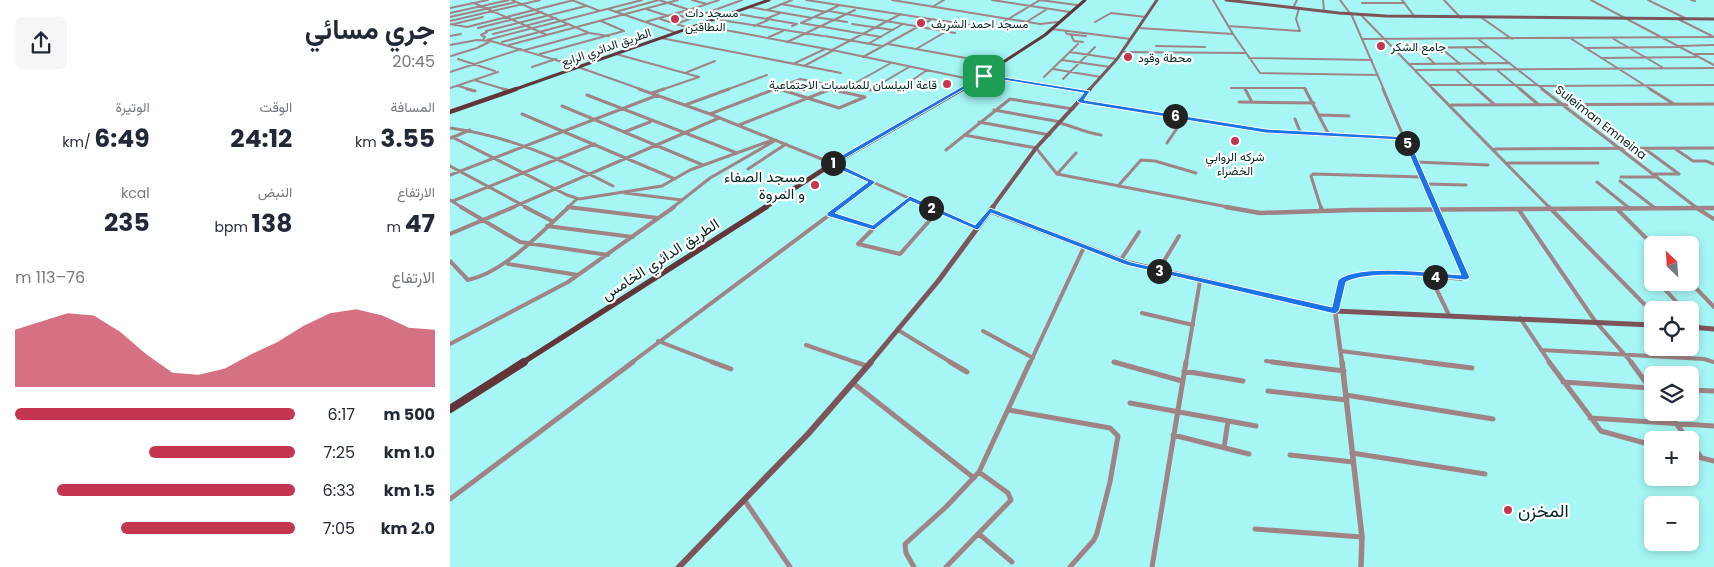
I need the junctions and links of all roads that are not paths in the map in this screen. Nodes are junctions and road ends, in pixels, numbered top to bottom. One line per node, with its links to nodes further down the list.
1 (488, 0): 34 (street)
2 (510, 0): 33 (street); 44 (street)
3 (540, 0): 39 (street)
4 (573, 0): 45 (street); 59 (street)
5 (642, 0): 57 (street)
6 (659, 0): 35 (street); 68 (street)
7 (678, 0): 35 (street)
8 (694, 0): 40 (street)
9 (719, 0): 40 (street)
10 (742, 0): 75 (street)
11 (767, 0): 50 (main road, الطريق الدائري الرابع); 136 (main road, الطريق الدائري الرابع)
12 (792, 0): 41 (street)
13 (806, 0): 36 (street)
14 (838, 0): 36 (street)
15 (892, 0): 42 (street)
16 (917, 0): 42 (street)
17 (944, 0): 47 (street)
18 (992, 0): 31 (street)
19 (1040, 0): 43 (street); 48 (street)
20 (1084, 0): 43 (main road, الطريق الدائري الخامس); 139 (main road, الطريق الدائري الخامس)
21 (1157, 0): 89 (main road)
22 (1213, 0): 131 (street)
23 (1226, 0): 32 (main road)
24 (1297, 0): 54 (street)
25 (1323, 0): 66 (street)
26 (1340, 0): 78 (street)
27 (1402, 0): 38 (street)
28 (1444, 0): 93 (street)
29 (1591, 0): 95 (street)
30 (1648, 0): 102 (street)
31 (1003, 1): 48 (street)
32 (1252, 1): 54 (main road)
33 (516, 2): 39 (street); 56 (street)
34 (474, 3): 44 (street); 49 (street)
35 (667, 3): 58 (street); 60 (street)
36 (831, 3): 77 (street)
37 (1362, 3): 38 (street)
38 (1404, 3): 90 (street)
39 (522, 4): 52 (street); 59 (street)
40 (707, 4): 60 (street)
41 (782, 4): 61 (street); 65 (street)
42 (915, 4): 47 (street)
43 (1077, 5): 69 (main road, الطريق الدائري الخامس)
44 (481, 6): 56 (street); 70 (street)
45 (586, 6): 64 (street); 80 (street)
46 (838, 6): 65 (street)
47 (932, 6): 100 (street)
48 (1030, 6): 53 (street); 100 (street)
49 (455, 7): 51 (street); 70 (street)
50 (748, 7): 61 (street); 72 (main road, الطريق الدائري الرابع)
51 (450, 8)
52 (508, 8): 63 (street); 71 (street)
53 (1048, 8): 69 (street); 113 (street)
54 (1293, 8): 55 (main road)
55 (1299, 8): 66 (main road); 131 (street)
56 (487, 9): 63 (street); 84 (street)
57 (608, 9): 64 (street); 68 (street)
58 (646, 9): 81 (street); 83 (street)
59 (535, 10): 67 (street); 71 (street)
60 (688, 10): 74 (street); 75 (street)
61 (767, 10): 73 (street)
62 (854, 10): 76 (street)
63 (493, 11): 79 (street); 86 (street)
64 (600, 11): 108 (street)
65 (827, 11): 76 (street); 88 (street)
66 (1324, 11): 78 (main road)
67 (542, 12): 80 (street); 104 (street)
68 (615, 12): 81 (street)
69 (1070, 12): 114 (main road, الطريق الدائري الخامس)
70 (450, 13)
71 (521, 13): 86 (street)
72 (732, 13): 87 (street); 97 (main road, الطريق الدائري الرابع)
73 (780, 13): 88 (street); 98 (street)
74 (675, 14): 83 (street); 96 (street)
75 (703, 14): 96 (street)
76 (846, 14): 106 (street); 110 (street)
77 (901, 14): 99 (street); 110 (street)
78 (1351, 14): 82 (main road); 167 (street)
79 (478, 15): 85 (street); 116 (street)
80 (548, 15): 91 (street); 117 (street)
81 (623, 15): 109 (street); 111 (street)
82 (1361, 15): 90 (main road); 172 (street)
83 (668, 16): 92 (street)
84 (450, 17)
85 (483, 17): 107 (street); 116 (street)
86 (505, 17): 104 (street); 107 (street)
87 (756, 17): 98 (street); 120 (street)
88 (813, 17): 106 (street); 130 (street)
89 (1146, 17): 115 (street); 137 (main road)
90 (1415, 17): 93 (main road)
91 (556, 18): 108 (street); 127 (street)
92 (660, 18): 111 (street); 119 (street)
93 (1461, 18): 94 (main road)
94 (1482, 18): 95 (main road); 169 (street)
95 (1626, 18): 101 (main road); 165 (street)
96 (690, 19): 119 (street)
97 (714, 19): 120 (street); 126 (main road, الطريق الدائري الرابع)
98 (766, 19): 105 (street)
99 (932, 19): 123 (street); 134 (street)
100 (1010, 19): 113 (street); 123 (street)
101 (1678, 19): 102 (main road); 160 (street)
102 (1687, 19): 103 (main road)
103 (1714, 19)
104 (512, 20): 117 (street); 135 (street)
105 (770, 20): 128 (street); 129 (street)
106 (834, 20): 112 (street); 130 (street)
107 (490, 21): 125 (street)
108 (562, 21): 118 (street); 138 (street)
109 (600, 21): 132 (street); 156 (street)
110 (886, 21): 122 (street); 133 (street)
111 (645, 22): 147 (street)
112 (847, 22)
113 (1028, 22): 124 (street)
114 (1058, 22): 124 (street); 139 (main road, الطريق الدائري الخامس)
115 (1095, 22)
116 (450, 23): 125 (street)
117 (519, 23): 127 (street); 141 (street)
118 (569, 24): 132 (street); 145 (street)
119 (676, 24): 136 (street)
120 (740, 24): 128 (street)
121 (852, 24): 133 (street)
122 (904, 24): 134 (street); 140 (street)
123 (960, 24): 143 (street)
124 (1040, 24): 139 (street)
125 (472, 25): 135 (street)
126 (698, 25): 136 (main road, الطريق الدائري الرابع); 162 (street)
127 (525, 26): 138 (street); 141 (street)
128 (754, 26): 142 (street)
129 (792, 26)
130 (820, 26): 148 (street); 151 (street)
131 (1228, 26): 152 (street)
132 (577, 27): 146 (street); 153 (street)
133 (874, 27): 140 (street); 151 (street)
134 (920, 27): 143 (street); 179 (street)
135 (478, 28): 141 (street)
136 (688, 28): 147 (main road, الطريق الدائري الرابع); 161 (main road, الطريق الدائري الرابع)
137 (1139, 28): 152 (street); 166 (main road)
138 (532, 29): 145 (street); 170 (street)
139 (1051, 29): 144 (street); 225 (main road, الطريق الدائري الخامس)
140 (893, 30): 158 (street)
141 (486, 31): 170 (street)
142 (783, 31): 148 (street); 162 (street)
143 (946, 31): 149 (street); 199 (street)
144 (1065, 31): 154 (street); 166 (street)
145 (540, 32): 153 (street); 177 (street)
146 (590, 32): 156 (street); 200 (street)
147 (674, 32): 220 (main road, الطريق الدائري الرابع)
148 (805, 33): 171 (street); 175 (street)
149 (955, 33)
150 (461, 34): 155 (street)
151 (862, 34): 158 (street); 171 (street)
152 (1233, 34): 205 (street)
153 (547, 35): 181 (street)
154 (1071, 35): 157 (street); 176 (street)
155 (450, 36)
156 (609, 36): 206 (street)
157 (1086, 36)
158 (880, 37): 178 (street)
159 (1706, 37): 160 (street); 165 (street); 174 (street)
160 (1714, 37)
161 (661, 38): 207 (main road, الطريق الدائري الرابع); 229 (street)
162 (768, 38): 175 (street)
163 (1570, 38): 164 (street); 169 (street); 196 (street)
164 (1612, 38): 165 (street); 190 (street)
165 (1662, 38): 186 (street)
166 (1132, 39): 203 (main road)
167 (1362, 39): 172 (street); 222 (street)
168 (1478, 39): 169 (street); 172 (street); 195 (street, Suleiman Emneina)
169 (1512, 39)
170 (485, 40): 173 (street); 183 (street)
171 (850, 40): 178 (street); 201 (street)
172 (1386, 40): 191 (street)
173 (491, 41): 177 (street); 211 (street)
174 (1714, 41)
175 (787, 42): 198 (street)
176 (1083, 42)
177 (500, 43): 181 (street)
178 (868, 44): 184 (street)
179 (888, 44): 184 (street); 199 (street)
180 (1078, 44): 202 (street)
181 (509, 45): 197 (street)
182 (1714, 45): 186 (street)
183 (450, 46)
184 (882, 46): 212 (street)
185 (1156, 46): 188 (street)
186 (1678, 46): 190 (street); 209 (street)
187 (1095, 47): 208 (street)
188 (1168, 47): 189 (street); 204 (street)
189 (1205, 47)
190 (1628, 47): 196 (street); 217 (street)
191 (1394, 48): 192 (street); 230 (street)
192 (1418, 48): 193 (street); 231 (street)
193 (1441, 48): 194 (street); 232 (street)
194 (1465, 48): 195 (street); 233 (street)
195 (1489, 48): 234 (street, Suleiman Emneina)
196 (1585, 48): 216 (street)
197 (521, 49): 200 (street); 228 (street)
198 (826, 49): 201 (street); 229 (street)
199 (916, 49): 225 (street)
200 (525, 50): 206 (street)
201 (833, 50): 212 (street); 236 (street)
202 (1070, 52): 208 (street); 221 (street)
203 (1122, 52): 204 (street); 219 (main road)
204 (1169, 52): 205 (street)
205 (1245, 53): 215 (street)
206 (540, 54): 218 (street)
207 (616, 54): 238 (main road, الطريق الدائري الرابع); 251 (street)
208 (1088, 54): 219 (street); 226 (street)
209 (1692, 54): 210 (street); 213 (street)
210 (1714, 54)
211 (451, 56)
212 (863, 57): 227 (street)
213 (1698, 57): 217 (street); 235 (street)
214 (458, 58): 228 (street)
215 (1248, 58): 222 (street); 254 (street)
216 (1601, 58): 217 (street); 243 (street)
217 (1646, 58): 242 (street)
218 (556, 59): 223 (street); 237 (street)
219 (1117, 59): 240 (main road)
220 (592, 60): 223 (street); 238 (main road, الطريق الدائري الرابع)
221 (1062, 60): 226 (street); 241 (street)
222 (1372, 60): 254 (street)
223 (562, 61): 238 (street)
224 (714, 61): 251 (street)
225 (1003, 62): 255 (main road, الطريق الدائري الخامس); 259 (main road, الطريق الدائري الخامس)
226 (1080, 62): 240 (street); 249 (street)
227 (890, 63): 239 (street); 269 (street)
228 (475, 64): 250 (street); 258 (street)
229 (793, 64): 236 (street)
230 (1410, 64): 231 (street); 245 (street)
231 (1435, 64): 232 (street)
232 (1460, 64): 233 (street)
233 (1485, 64): 234 (street)
234 (1510, 64): 248 (street, Suleiman Emneina)
235 (1713, 65): 242 (street)
236 (804, 66): 252 (street)
237 (532, 67)
238 (577, 67): 275 (main road, الطريق الدائري الرابع); 279 (street); 293 (main road, الطريق الدائري الرابع)
239 (909, 67): 244 (street); 276 (street)
240 (1110, 67): 256 (main road)
241 (1052, 68): 249 (street); 257 (street)
242 (1664, 68): 243 (street)
243 (1618, 69): 248 (street); 266 (street)
244 (927, 70): 259 (street); 261 (street)
245 (1416, 70): 246 (street); 262 (street)
246 (1455, 70): 247 (street); 263 (street)
247 (1496, 70): 248 (street); 264 (street)
248 (1517, 70): 265 (street, Suleiman Emneina)
249 (1071, 71): 256 (street); 260 (street)
250 (450, 72)
251 (685, 73): 279 (street)
252 (841, 73)
253 (767, 75): 289 (street)
254 (1378, 75): 323 (street)
255 (984, 76): 278 (street); 343 (main road, الطريق الدائري الخامس)
256 (1101, 76): 278 (main road)
257 (1044, 77)
258 (474, 80): 268 (street); 275 (street)
259 (974, 80): 343 (main road, الطريق الدائري الخامس)
260 (1063, 80)
261 (911, 81)
262 (1430, 85): 263 (street); 295 (street)
263 (1472, 85): 264 (street); 290 (street)
264 (1514, 85): 265 (street); 291 (street)
265 (1538, 85): 266 (street); 292 (street, Suleiman Emneina)
266 (1644, 85): 267 (street); 287 (street)
267 (1714, 85)
268 (458, 86): 270 (street); 277 (street)
269 (848, 87)
270 (450, 88)
271 (777, 88): 274 (street); 282 (street); 301 (street)
272 (1231, 88): 273 (street)
273 (1245, 88): 285 (street); 286 (street)
274 (832, 89): 282 (street); 282 (street)
275 (507, 90): 293 (main road, الطريق الدائري الرابع)
276 (870, 90)
277 (475, 91)
278 (1088, 92): 283 (main road)
279 (652, 93): 281 (street)
280 (587, 95): 296 (street)
281 (658, 95): 289 (street); 296 (street)
282 (808, 98): 311 (street)
283 (1080, 101): 297 (main road); 305 (street)
284 (1239, 102): 285 (street)
285 (1252, 102): 286 (street)
286 (1314, 103): 302 (street)
287 (1674, 104): 288 (street); 292 (street)
288 (1714, 104)
289 (685, 105): 301 (street)
290 (1495, 105): 291 (street); 295 (street)
291 (1539, 105): 292 (street)
292 (1563, 105): 334 (street, Suleiman Emneina)
293 (465, 106): 299 (main road, الطريق الدائري الرابع)
294 (562, 106): 307 (street)
295 (1451, 106): 333 (street)
296 (620, 109): 307 (street); 308 (street)
297 (1073, 109): 298 (street); 310 (main road)
298 (994, 110): 309 (street); 310 (street)
299 (450, 111)
300 (522, 114): 314 (street)
301 (710, 114): 304 (street)
302 (1320, 115): 303 (street); 321 (street)
303 (1349, 116)
304 (718, 118): 311 (street); 316 (street)
305 (1184, 118): 317 (street); 325 (street)
306 (1295, 119): 317 (street)
307 (594, 120): 314 (street); 315 (street)
308 (651, 121): 315 (street); 316 (street)
309 (980, 122): 318 (street); 319 (street)
310 (1060, 122): 319 (main road); 320 (street)
311 (738, 125): 324 (street)
312 (450, 128): 313 (street)
313 (470, 130): 322 (street); 328 (street)
314 (565, 130): 326 (street); 328 (street)
315 (624, 132): 329 (street)
316 (682, 133): 329 (street); 337 (street)
317 (1301, 134): 321 (street)
318 (964, 135): 330 (street); 336 (street)
319 (1050, 135): 330 (main road)
320 (1101, 135)
321 (1329, 135): 323 (street)
322 (451, 138): 339 (street)
323 (1406, 139): 342 (street)
324 (776, 140): 327 (street); 337 (street); 371 (street)
325 (1167, 143)
326 (594, 144): 340 (street); 341 (street)
327 (786, 144): 343 (street); 350 (street)
328 (528, 145): 339 (street); 341 (street)
329 (656, 145): 340 (street); 349 (street)
330 (1036, 148): 355 (street); 382 (main road)
331 (1674, 148): 332 (street); 335 (street); 346 (street)
332 (1714, 148)
333 (1495, 149): 334 (street); 344 (street)
334 (1619, 149): 335 (street); 357 (street, Suleiman Emneina)
335 (1645, 149): 357 (street)
336 (946, 150)
337 (737, 153): 349 (street)
338 (1076, 153): 355 (street)
339 (494, 158): 351 (street); 353 (street)
340 (626, 158): 354 (street); 359 (street)
341 (559, 159): 353 (street); 354 (street)
342 (1416, 162): 347 (street); 358 (street)
343 (831, 163): 360 (street); 421 (main road, الطريق الدائري الخامس)
344 (1508, 163): 345 (street); 379 (street)
345 (1598, 163)
346 (1714, 164)
347 (1488, 165)
348 (450, 166): 351 (street)
349 (703, 166): 359 (street)
350 (748, 170)
351 (459, 171): 356 (street); 366 (street)
352 (1196, 173): 365 (street)
353 (523, 174): 366 (street); 367 (street)
354 (590, 174): 364 (street); 367 (street)
355 (1057, 174): 365 (street)
356 (450, 175)
357 (1655, 176): 375 (street); 376 (street, Suleiman Emneina)
358 (1423, 178): 362 (street); 385 (street)
359 (675, 179): 368 (street)
360 (873, 182): 369 (street); 386 (street)
361 (1597, 182): 381 (street)
362 (1426, 184): 363 (street); 378 (street)
363 (1466, 185)
364 (613, 186)
365 (1118, 186): 385 (street)
366 (489, 187): 372 (street); 373 (street)
367 (555, 189): 370 (street); 373 (street)
368 (624, 192): 370 (street); 371 (street)
369 (910, 198): 384 (street); 392 (street)
370 (577, 199): 374 (street)
371 (682, 200): 387 (street)
372 (451, 201): 389 (street)
373 (520, 204): 389 (street); 390 (street)
374 (568, 207): 387 (street); 390 (street)
375 (1655, 208): 376 (street); 381 (street)
376 (1697, 208): 377 (street); 388 (street, Suleiman Emneina)
377 (1714, 208)
378 (1435, 209): 383 (street); 385 (street); 407 (street)
379 (1554, 209): 380 (street); 383 (street); 412 (street)
380 (1617, 209): 381 (street); 397 (street)
381 (1630, 209)
382 (990, 210): 393 (main road); 400 (main road)
383 (1519, 210): 418 (street)
384 (938, 211): 392 (street); 393 (street)
385 (1322, 211)
386 (829, 214): 392 (street); 426 (street)
387 (658, 218): 398 (street)
388 (1714, 219)
389 (485, 220): 395 (street); 399 (street)
390 (552, 221): 391 (street)
391 (547, 226): 398 (street); 399 (street)
392 (874, 228)
393 (977, 228): 424 (main road)
394 (1139, 232): 403 (street)
395 (450, 234)
396 (1179, 236): 405 (street)
397 (1644, 236)
398 (633, 237): 401 (street)
399 (527, 244): 401 (street); 402 (street)
400 (1084, 247): 403 (main road); 432 (street)
401 (608, 255): 406 (street)
402 (450, 261)
403 (1120, 261): 405 (main road)
404 (508, 264): 406 (street)
405 (1158, 271): 408 (main road)
406 (578, 275): 427 (street)
407 (1430, 276): 414 (street); 416 (street)
408 (1200, 281): 414 (main road); 420 (street)
409 (1666, 291): 411 (street)
410 (1699, 291): 413 (street)
411 (1676, 301)
412 (1644, 304)
413 (1714, 307)
414 (1335, 311): 416 (main road); 430 (street)
415 (1142, 313): 420 (street)
416 (1449, 316): 417 (main road)
417 (1520, 318): 418 (main road); 429 (street)
418 (1595, 321): 419 (main road); 431 (street)
419 (1644, 324)
420 (1193, 325): 439 (street)
421 (573, 328): 453 (main road, الطريق الدائري الخامس); 454 (main road, الطريق الدائري الخامس)
422 (1700, 328): 423 (main road)
423 (1714, 329)
424 (898, 330): 436 (main road); 441 (street)
425 (983, 331): 432 (street)
426 (658, 341): 438 (street); 478 (street)
427 (450, 344)
428 (806, 345): 436 (street)
429 (1541, 350): 431 (street); 445 (street)
430 (1341, 351): 437 (street); 440 (street)
431 (1625, 354): 434 (street); 442 (street)
432 (1033, 358): 455 (street)
433 (1266, 361): 440 (street)
434 (1714, 361)
435 (1114, 362): 443 (street)
436 (867, 366): 446 (main road)
437 (1472, 368)
438 (731, 369)
439 (1184, 370): 443 (street); 444 (street)
440 (1344, 371): 451 (street)
441 (967, 372)
442 (1644, 379)
443 (1182, 380): 456 (street)
444 (1243, 381)
445 (1563, 382): 447 (street); 457 (street)
446 (853, 383): 477 (street); 479 (main road)
447 (1644, 388)
448 (1699, 390): 450 (street)
449 (1268, 391): 451 (street)
450 (1714, 391)
451 (1347, 398): 458 (street); 468 (street)
452 (1130, 403): 456 (street)
453 (450, 404)
454 (450, 409)
455 (1009, 410): 475 (street); 488 (street)
456 (1177, 412): 459 (street); 465 (street)
457 (1590, 418): 461 (street); 466 (street)
458 (1493, 419)
459 (1228, 421): 462 (street); 467 (street)
460 (1674, 421): 461 (street)
461 (1676, 424): 463 (street); 464 (street)
462 (1256, 426)
463 (1714, 426)
464 (1681, 431)
465 (1173, 435): 467 (street); 489 (street)
466 (1644, 443)
467 (1224, 448): 469 (street)
468 (1352, 453): 474 (street); 476 (street)
469 (1249, 454)
470 (1290, 455): 474 (street)
471 (1699, 455): 472 (street)
472 (1701, 458): 473 (street)
473 (1714, 461)
474 (1353, 462): 482 (street)
475 (979, 472): 477 (street); 481 (street)
476 (1485, 474)
477 (974, 478): 486 (street)
478 (450, 499)
479 (745, 501): 484 (main road); 485 (street)
480 (1254, 529): 482 (street)
481 (980, 534): 483 (street); 487 (street)
482 (1362, 537): 490 (street)
483 (1012, 562)
484 (678, 567)
485 (790, 567)
486 (914, 567)
487 (946, 567)
488 (1070, 567)
489 (1152, 567)
490 (1361, 567)

